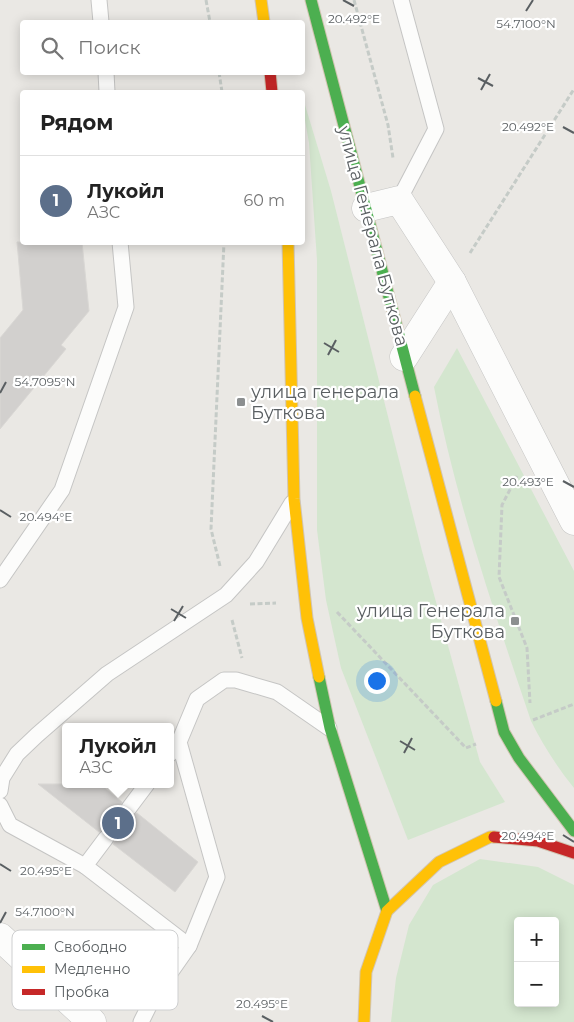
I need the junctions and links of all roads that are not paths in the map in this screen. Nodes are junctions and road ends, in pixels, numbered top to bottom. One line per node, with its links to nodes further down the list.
1 (99, 0): 5 (lane)
2 (261, 0): 6 (main road)
3 (311, 0): 12 (main road, улица Генерала Буткова)
4 (400, 0): 11 (lane)
5 (101, 20)
6 (264, 20)
7 (106, 75): 9 (lane)
8 (270, 75): 10 (main road)
9 (107, 90)
10 (272, 90)
11 (399, 200): 12 (street); 15 (street)
12 (366, 208): 16 (main road, улица Генерала Буткова)
13 (120, 245): 19 (lane)
14 (288, 245): 17 (main road)
15 (452, 282): 16 (street); 18 (street)
16 (404, 357): 26 (main road, улица Генерала Буткова)
17 (294, 499): 20 (main road); 23 (lane)
18 (574, 521)
19 (0, 580)
20 (330, 728): 21 (lane); 30 (main road)
21 (175, 748): 33 (lane)
22 (144, 788): 25 (lane)
23 (0, 791)
24 (0, 806): 29 (lane)
25 (129, 808)
26 (574, 830)
27 (106, 838): 29 (lane)
28 (574, 853): 30 (main road)
29 (85, 866): 31 (lane)
30 (387, 911): 39 (main road)
31 (168, 930)
32 (178, 938): 33 (lane)
33 (189, 946): 34 (lane)
34 (178, 962)
35 (76, 1010): 37 (street)
36 (146, 1010): 38 (lane)
37 (88, 1020)
38 (140, 1022)
39 (364, 1022)

